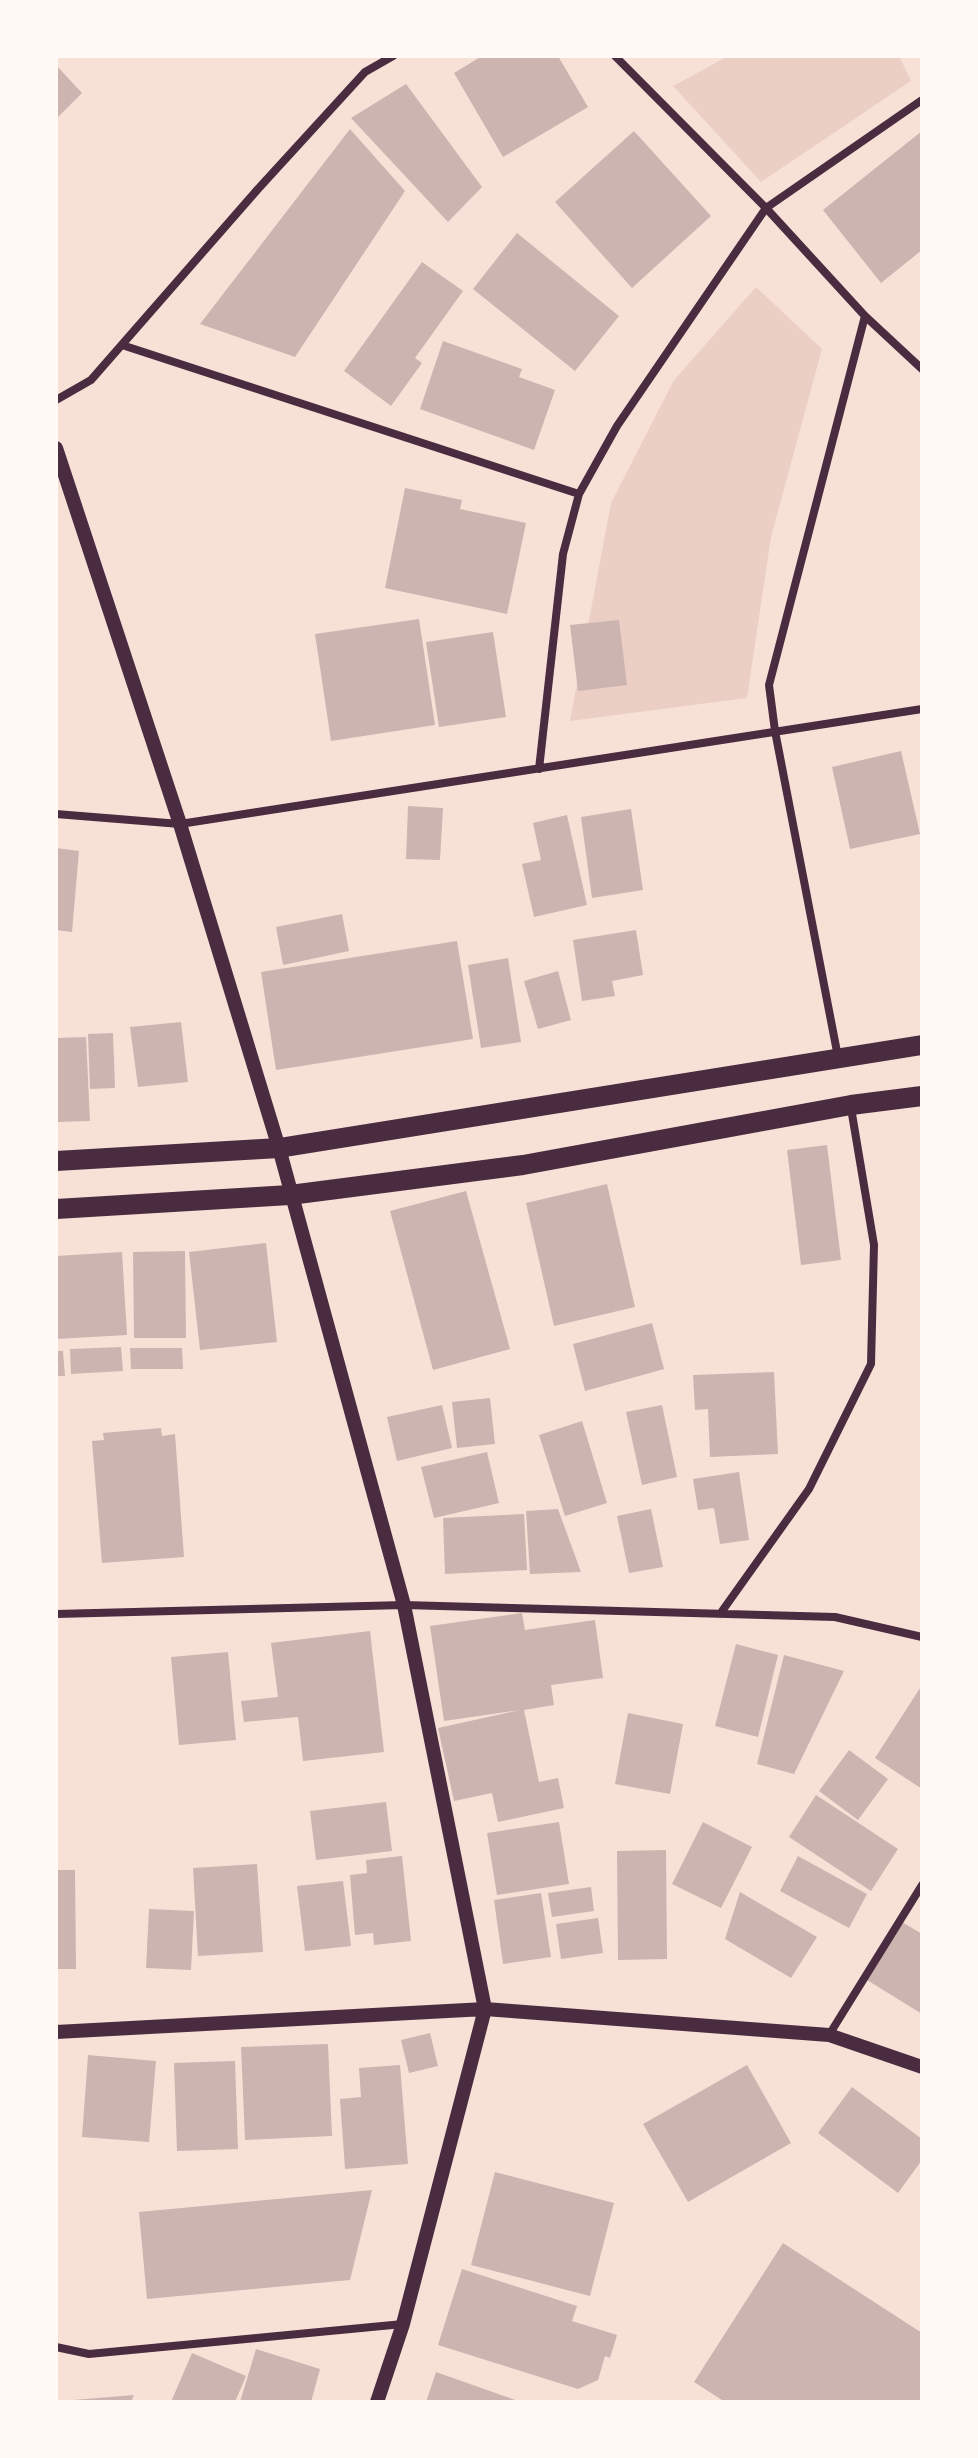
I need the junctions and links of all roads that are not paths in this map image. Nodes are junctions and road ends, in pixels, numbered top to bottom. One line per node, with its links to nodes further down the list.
1 (393, 56): 6 (street)
2 (615, 56): 4 (street)
3 (922, 100): 4 (street)
4 (766, 208): 5 (street); 10 (street)
5 (865, 316): 7 (street); 12 (street)
6 (125, 346): 8 (street); 10 (street)
7 (922, 369)
8 (56, 400)
9 (56, 448): 15 (street)
10 (579, 494): 13 (street)
11 (922, 709): 12 (street)
12 (775, 731): 13 (street); 17 (street)
13 (539, 769): 15 (street)
14 (56, 814): 15 (street)
15 (180, 824): 20 (street)
16 (922, 1045): 17 (main road)
17 (838, 1059): 20 (main road)
18 (922, 1096): 19 (main road)
19 (851, 1105): 22 (main road); 26 (street)
20 (279, 1148): 21 (main road); 22 (street)
21 (56, 1161)
22 (290, 1195): 23 (main road); 24 (street)
23 (56, 1209)
24 (404, 1605): 25 (street); 26 (street); 29 (street)
25 (56, 1614)
26 (720, 1614): 27 (street)
27 (922, 1637)
28 (922, 1885): 31 (street)
29 (485, 2009): 30 (street); 31 (street); 33 (street)
30 (56, 2032)
31 (829, 2035): 32 (street)
32 (922, 2067)
33 (403, 2324): 34 (street); 35 (street)
34 (56, 2347)
35 (377, 2402)

